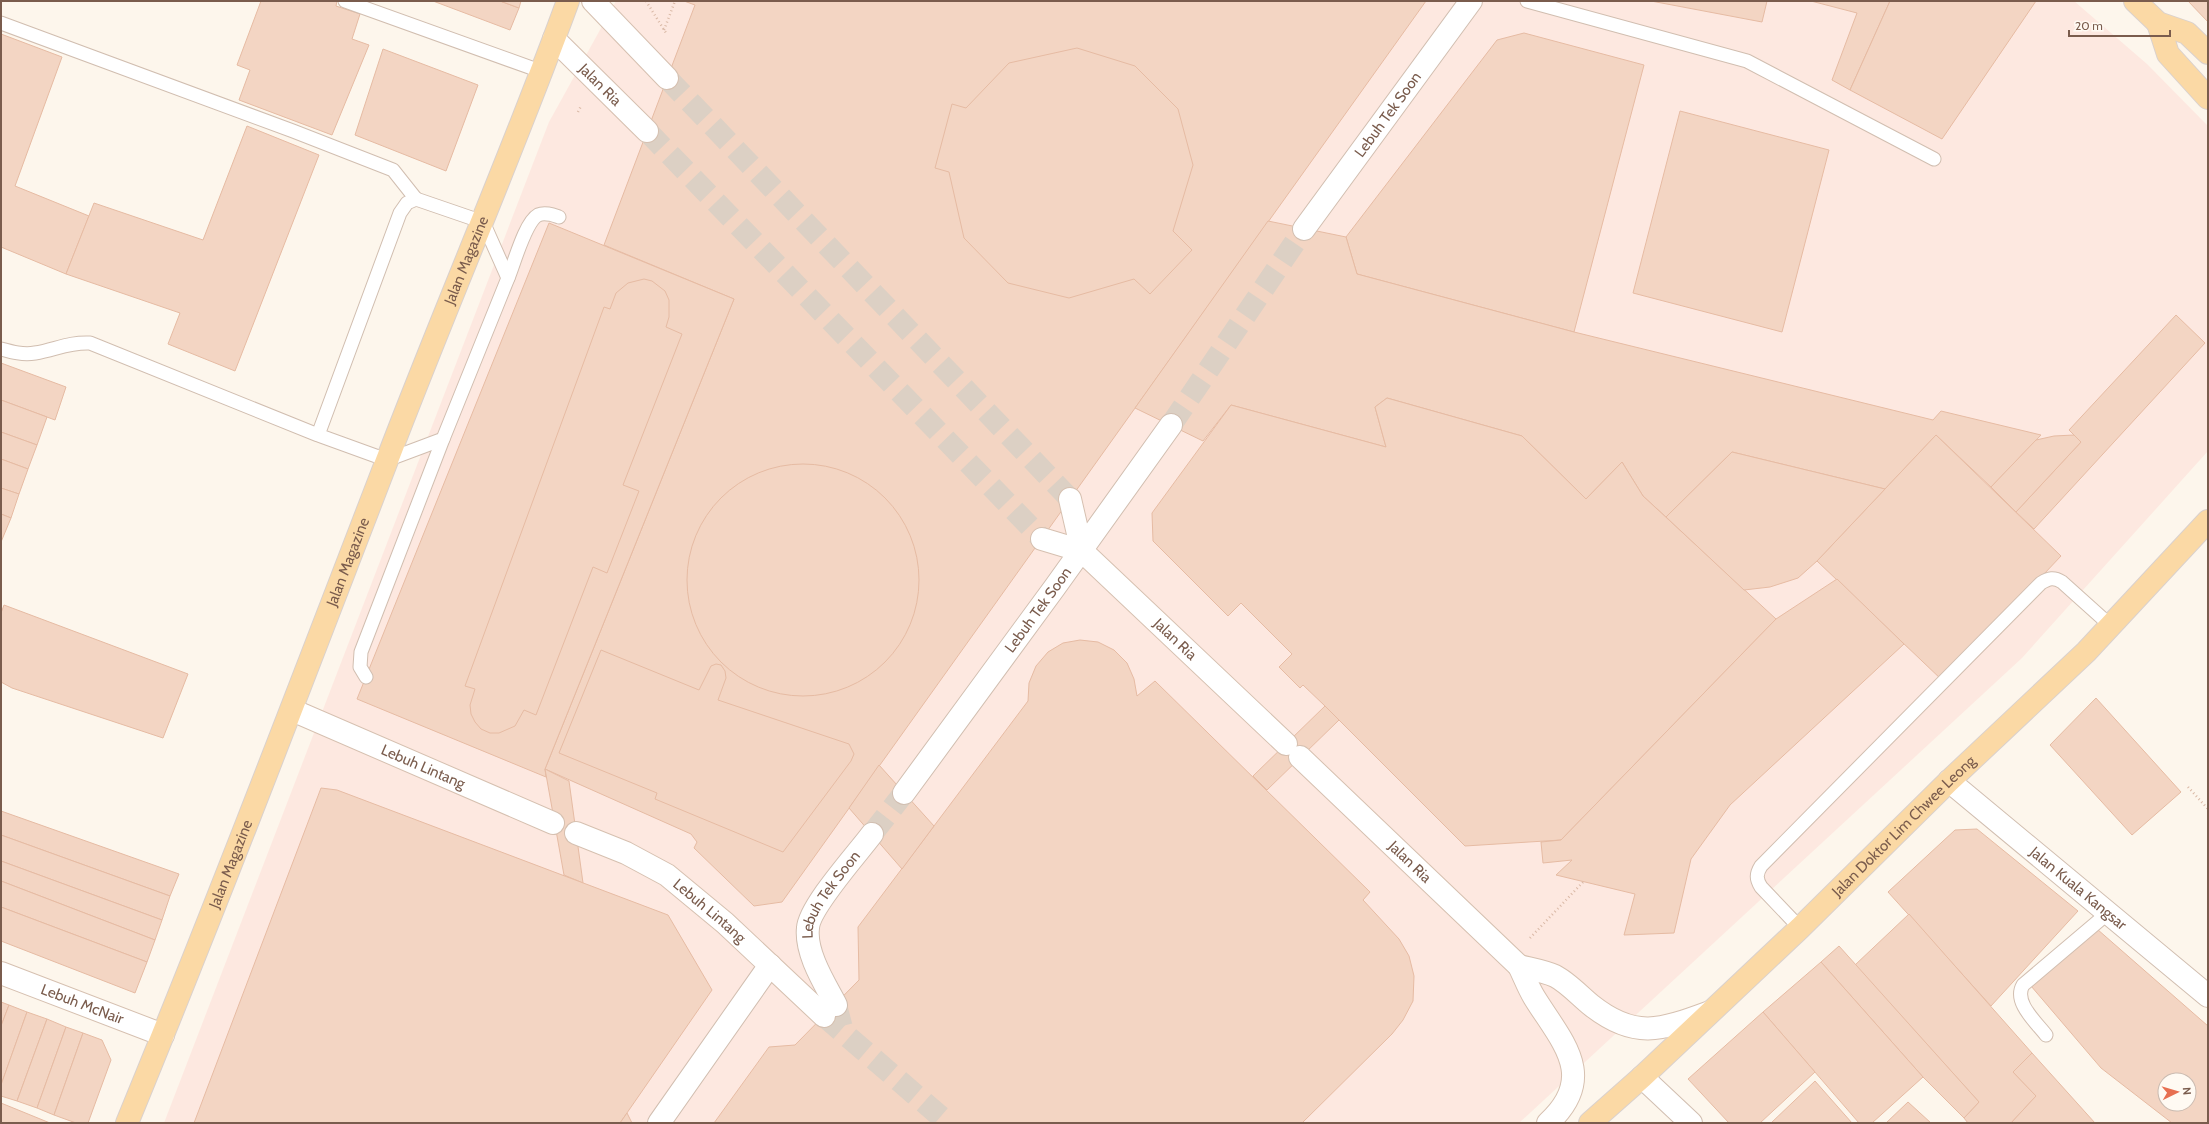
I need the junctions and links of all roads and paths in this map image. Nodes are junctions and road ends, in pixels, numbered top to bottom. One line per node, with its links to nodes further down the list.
1 (345, 1): 13 (lane)
2 (568, 1): 11 (main road, Jalan Magazine)
3 (593, 1): 14 (street)
4 (675, 1): 10 (path)
5 (1471, 1): 21 (street, Lebuh Tek Soon)
6 (1526, 1): 17 (lane)
7 (2134, 1): 9 (main road)
8 (1, 23): 18 (lane)
9 (2158, 23): 12 (main road); 15 (main road)
10 (664, 30)
11 (554, 39): 13 (main road, Jalan Magazine); 16 (street, Jalan Ria)
12 (2208, 53)
13 (543, 72): 20 (main road, Jalan Magazine)
14 (667, 78)
15 (2208, 98)
16 (647, 131)
17 (1934, 159)
18 (412, 201): 20 (lane); 25 (lane)
19 (559, 217): 22 (lane)
20 (483, 222): 22 (lane); 27 (main road, Jalan Magazine)
21 (1304, 229)
22 (508, 278): 26 (lane)
23 (1, 349): 25 (lane)
24 (1170, 425): 31 (street, Lebuh Tek Soon)
25 (318, 436): 27 (lane)
26 (443, 439): 27 (lane); 33 (lane)
27 (387, 460): 34 (main road, Jalan Magazine)
28 (1070, 499): 31 (street)
29 (2208, 521): 32 (main road, Jalan Doktor Lim Chwee Leong)
30 (1042, 539): 31 (street, Jalan Ria)
31 (1082, 551): 37 (street, Lebuh Tek Soon); 45 (street, Jalan Ria)
32 (2111, 626): 35 (main road, Jalan Doktor Lim Chwee Leong); 44 (lane)
33 (366, 677)
34 (292, 710): 39 (street, Lebuh Lintang); 51 (main road, Jalan Magazine)
35 (1949, 781): 43 (street, Jalan Kuala Kangsar); 44 (main road, Jalan Doktor Lim Chwee Leong)
36 (2188, 787): 38 (path)
37 (904, 793)
38 (2208, 809)
39 (553, 823)
40 (576, 833): 46 (street, Lebuh Lintang)
41 (872, 834): 49 (street, Lebuh Tek Soon)
42 (1584, 881): 45 (path)
43 (2108, 913): 48 (street, Jalan Kuala Kangsar); 52 (lane)
44 (1800, 928): 50 (main road, Jalan Doktor Lim Chwee Leong)
45 (1515, 962): 50 (street, Jalan Ria); 56 (street, Jalan Ria)
46 (770, 965): 49 (street, Lebuh Lintang); 55 (street)
47 (1, 973): 51 (street, Lebuh McNair)
48 (2208, 996)
49 (830, 1011)
50 (1710, 1012): 53 (main road, Jalan Doktor Lim Chwee Leong)
51 (163, 1035): 54 (main road, Jalan Magazine)
52 (2046, 1035)
53 (1642, 1077): 57 (main road, Jalan Doktor Lim Chwee Leong); 58 (street)
54 (128, 1123)
55 (659, 1123)
56 (1548, 1123)
57 (1590, 1123)
58 (1691, 1123)

